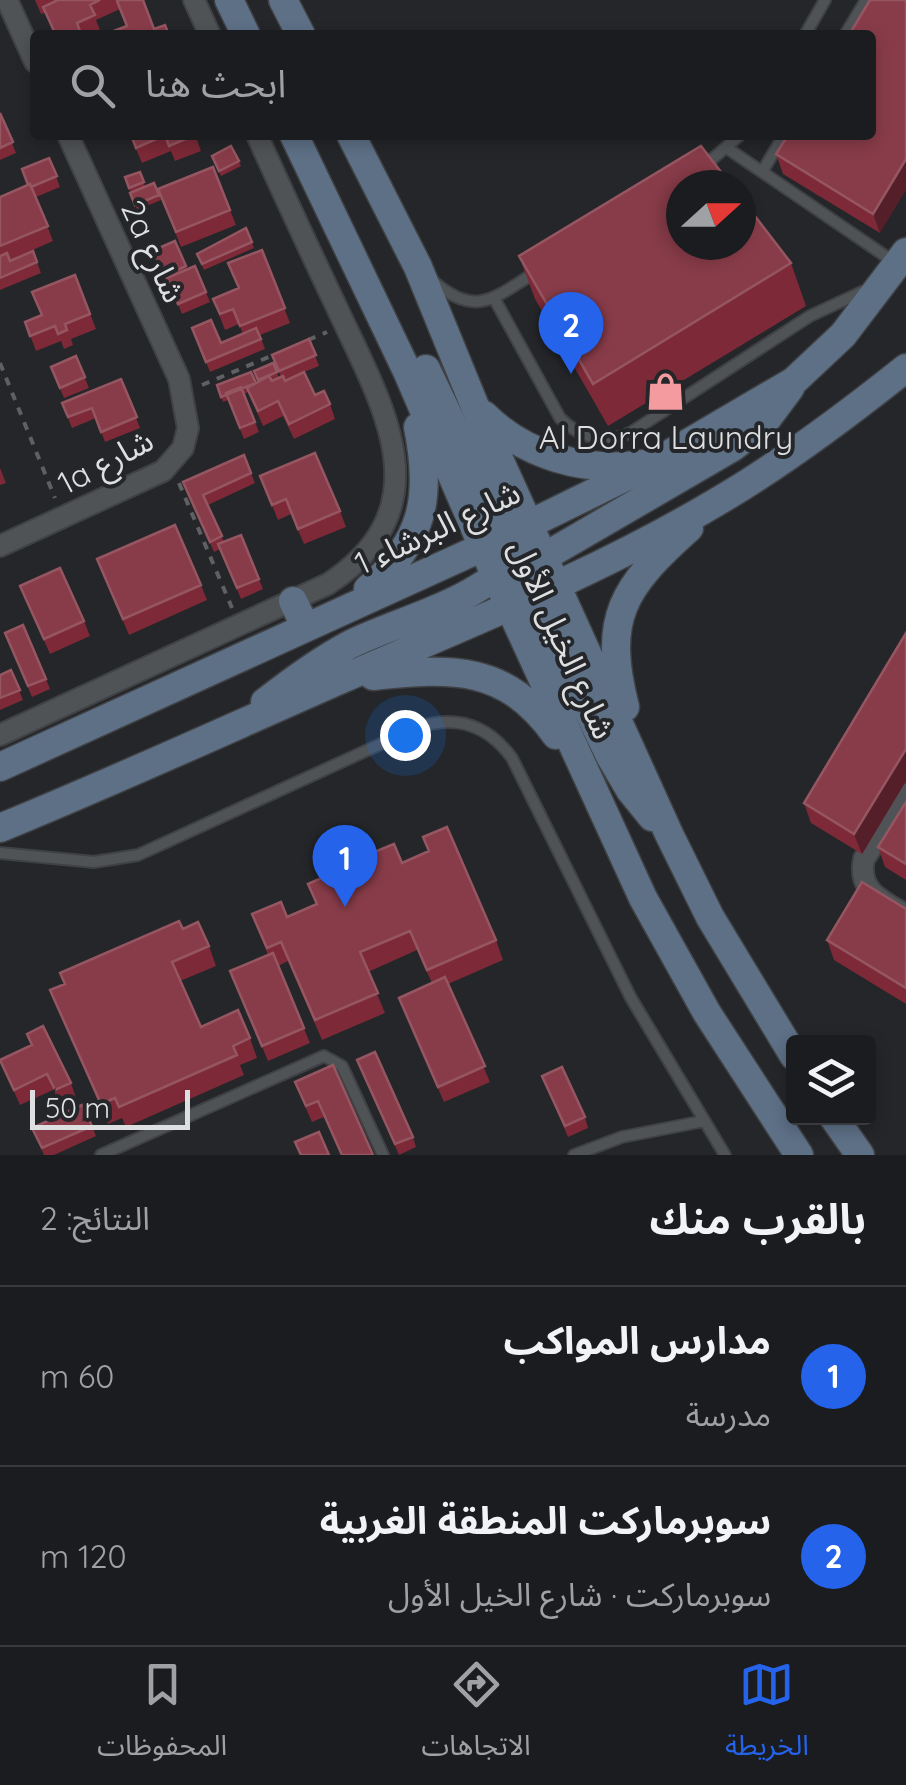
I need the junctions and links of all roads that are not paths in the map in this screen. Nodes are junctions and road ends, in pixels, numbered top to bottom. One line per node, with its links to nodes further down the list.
1 (6, 0): 12 (street)
2 (194, 0): 7 (street)
3 (229, 0): 8 (main road)
4 (282, 0): 9 (main road)
5 (825, 0): 10 (lane)
6 (866, 0): 11 (lane)
7 (208, 30)
8 (244, 30)
9 (297, 30)
10 (808, 30)
11 (848, 30)
12 (30, 51)
13 (70, 140): 30 (street, 2a شارع)
14 (258, 140): 37 (street)
15 (296, 140): 25 (main road, شارع الخيل الأول)
16 (354, 140): 23 (main road, شارع الخيل الأول)
17 (735, 140): 19 (lane)
18 (781, 140): 21 (lane)
19 (727, 148): 20 (lane); 21 (lane)
20 (699, 170)
21 (762, 172): 22 (lane)
22 (896, 266): 26 (lane); 29 (main road, شارع البرشاء 1)
23 (418, 267): 26 (lane); 31 (main road, شارع الخيل الأول)
24 (542, 268): 26 (lane)
25 (370, 293): 28 (main road, شارع الخيل الأول); 35 (main road)
26 (494, 298)
27 (906, 368): 33 (main road, شارع البرشاء 1)
28 (407, 371): 35 (main road, شارع الخيل الأول); 36 (main road)
29 (794, 380): 32 (main road, شارع البرشاء 1); 35 (main road)
30 (184, 393): 34 (street, 1a شارع)
31 (474, 404): 32 (main road); 35 (main road, شارع الخيل الأول)
32 (654, 463): 35 (main road, شارع البرشاء 1)
33 (720, 500): 35 (main road, شارع البرشاء 1); 42 (main road)
34 (0, 546)
35 (520, 567): 36 (main road, شارع البرشاء 1); 38 (main road, شارع البرشاء 1); 39 (main road); 42 (main road, شارع الخيل الأول); 43 (main road, شارع الخيل الأول); 46 (main road)
36 (345, 608): 37 (main road, شارع البرشاء 1)
37 (299, 614): 40 (street); 41 (main road, شارع البرشاء 1)
38 (341, 680): 39 (main road, شارع البرشاء 1); 43 (main road)
39 (239, 726): 45 (main road, شارع البرشاء 1)
40 (0, 734)
41 (0, 767)
42 (640, 767): 46 (main road, شارع الخيل الأول)
43 (587, 778): 51 (main road, شارع الخيل الأول)
44 (906, 794): 48 (street)
45 (0, 828)
46 (669, 834): 49 (main road, شارع الخيل الأول)
47 (0, 853): 50 (lane)
48 (906, 914)
49 (786, 1043)
50 (704, 1121): 55 (lane); 56 (lane)
51 (778, 1125): 57 (main road); 58 (main road, شارع الخيل الأول)
52 (839, 1125): 59 (main road)
53 (100, 1155): 54 (lane)
54 (383, 1155)
55 (574, 1155)
56 (726, 1155)
57 (782, 1155)
58 (799, 1155)
59 (860, 1155)

